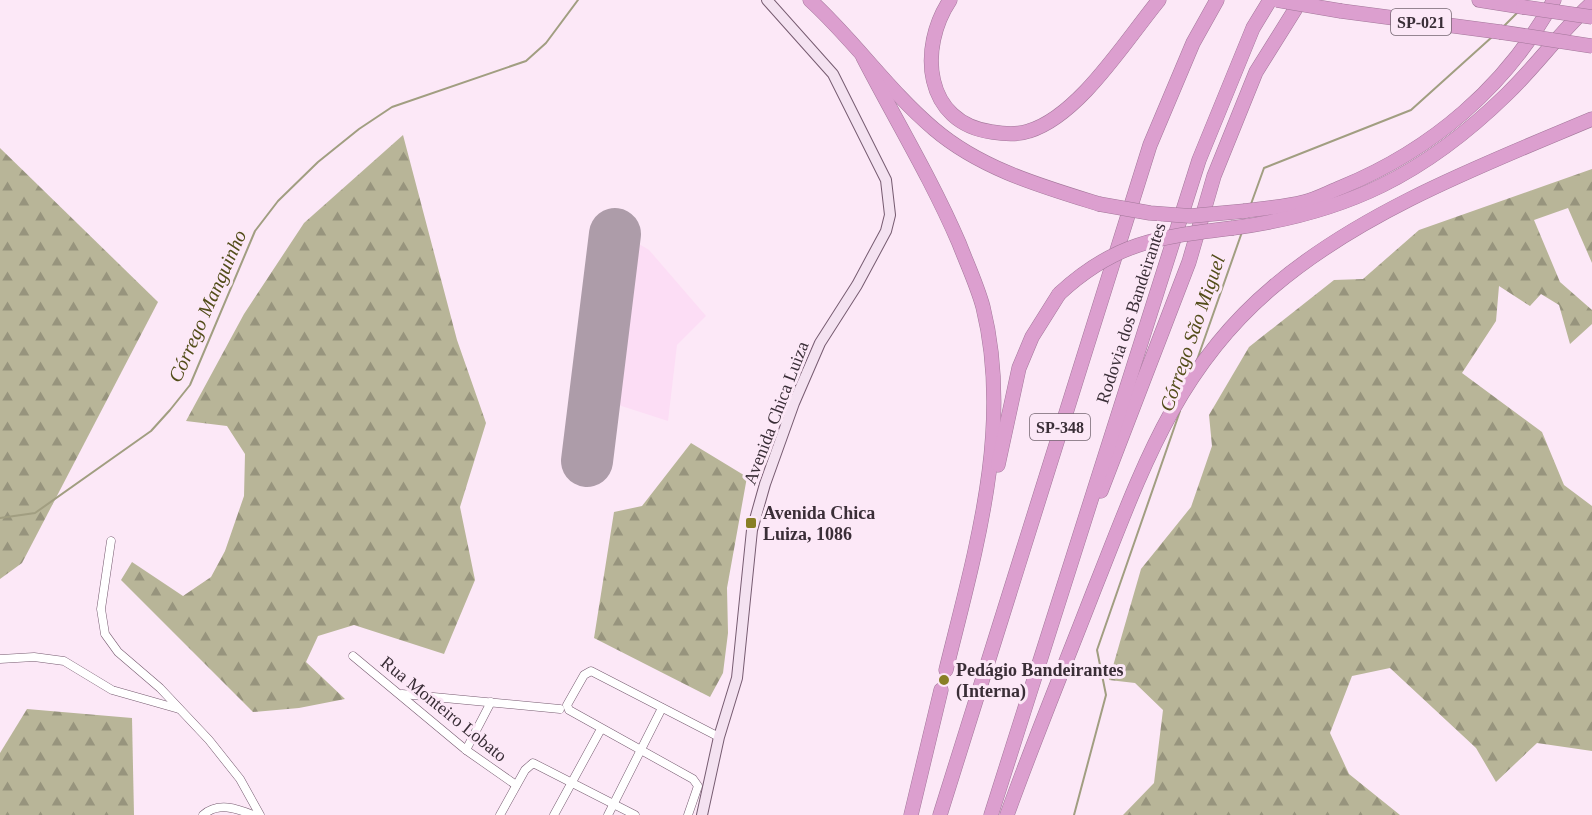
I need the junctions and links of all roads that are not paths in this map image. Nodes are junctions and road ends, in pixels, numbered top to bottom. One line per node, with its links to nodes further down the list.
1 (767, 0): 29 (main road, Avenida Chica Luiza)
2 (810, 0): 14 (highway)
3 (950, 0): 4 (highway)
4 (1159, 0)
5 (1217, 0): 45 (highway, Rodovia dos Bandeirantes / SP-348)
6 (1270, 0): 18 (highway, Rodovia dos Bandeirantes / SP-348)
7 (1277, 0): 13 (highway, SP-021, bridge)
8 (1301, 0): 18 (highway)
9 (1479, 0): 12 (highway, bridge)
10 (1554, 0): 14 (highway, bridge)
11 (1592, 3): 16 (highway, bridge)
12 (1592, 17)
13 (1592, 46)
14 (863, 57): 16 (highway)
15 (1592, 119): 47 (highway)
16 (987, 486): 21 (highway)
17 (111, 541): 27 (street)
18 (1064, 582): 46 (highway, Rodovia dos Bandeirantes / SP-348)
19 (353, 656): 23 (street, Rua Monteiro Lobato)
20 (0, 659): 27 (street)
21 (946, 670)
22 (941, 690): 44 (highway)
23 (402, 694): 24 (street); 30 (street, Rua Monteiro Lobato)
24 (491, 702): 26 (street); 30 (street)
25 (662, 708): 28 (street); 29 (street); 31 (street)
26 (560, 709)
27 (180, 710): 37 (street)
28 (601, 729): 31 (street); 32 (street)
29 (719, 737): 43 (main road, Avenida Chica Luiza)
30 (466, 750): 33 (street, Rua Monteiro Lobato)
31 (641, 751): 34 (street); 42 (street)
32 (572, 783): 33 (street); 34 (street); 39 (street)
33 (516, 785): 38 (street)
34 (615, 804): 40 (street); 41 (street)
35 (203, 815): 36 (street)
36 (253, 815)
37 (260, 815)
38 (500, 815)
39 (554, 815)
40 (608, 815)
41 (635, 815)
42 (688, 815)
43 (702, 815)
44 (911, 815)
45 (940, 815)
46 (991, 815)
47 (1007, 815)

